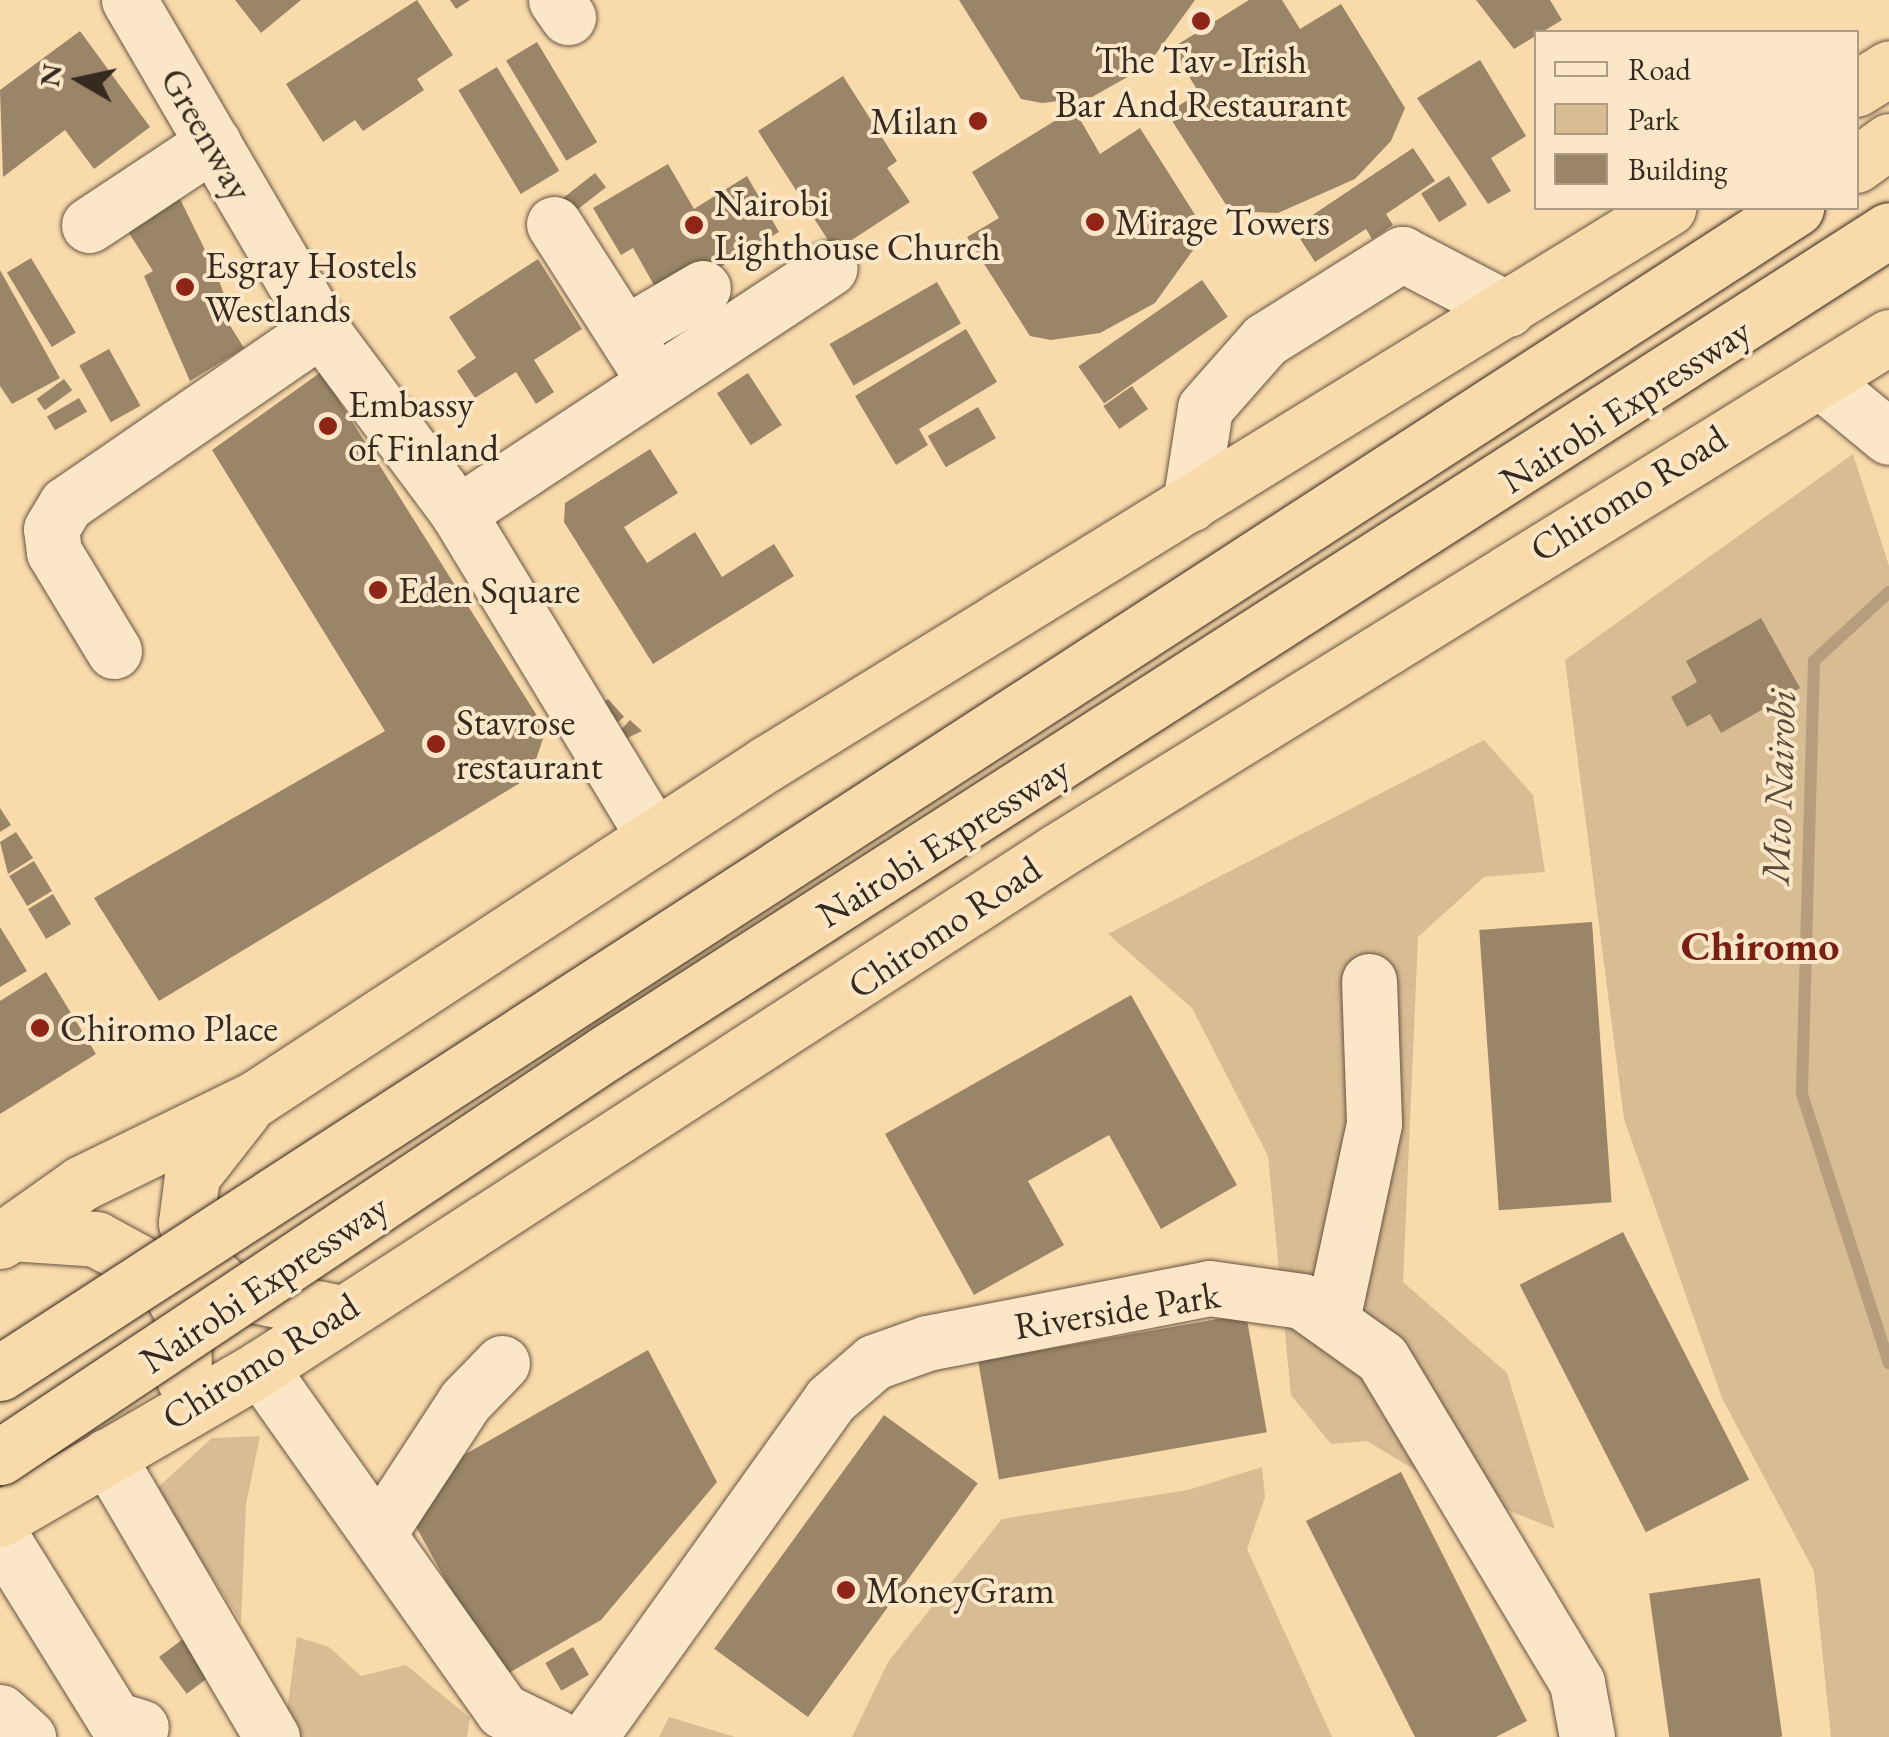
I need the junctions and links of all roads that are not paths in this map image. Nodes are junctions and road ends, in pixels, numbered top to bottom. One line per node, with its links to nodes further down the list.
1 (129, 0): 4 (street, Greenway)
2 (1889, 68): 3 (highway)
3 (1859, 87)
4 (213, 143): 10 (street); 15 (street, Greenway)
5 (1889, 144): 6 (highway)
6 (1859, 165)
7 (1665, 210): 14 (highway)
8 (1793, 210): 30 (highway, Nairobi Expressway, bridge)
9 (554, 224): 16 (street)
10 (90, 225)
11 (1889, 230): 37 (highway, Nairobi Expressway, bridge)
12 (829, 268): 19 (street)
13 (703, 288): 16 (street)
14 (1508, 309): 21 (highway); 21 (street)
15 (322, 330): 22 (street, Greenway); 23 (street)
16 (626, 333): 19 (street)
17 (1889, 336): 18 (highway, Chiromo Road)
18 (1820, 380): 20 (street); 28 (highway, Chiromo Road)
19 (655, 382): 22 (street)
20 (1889, 437)
21 (1190, 504): 24 (highway)
22 (458, 513): 24 (street, Greenway)
23 (114, 650)
24 (654, 836): 26 (highway)
25 (1369, 981): 29 (street)
26 (256, 1098): 27 (highway); 28 (highway)
27 (5, 1237): 35 (highway)
28 (336, 1312): 33 (highway, Chiromo Road)
29 (1333, 1315): 46 (street, Riverside Park); 47 (street, Riverside Park)
30 (72, 1326): 32 (highway, bridge); 34 (highway, Nairobi Expressway, bridge)
31 (502, 1363): 39 (street)
32 (0, 1364)
33 (260, 1368): 35 (highway, Chiromo Road); 39 (street)
34 (0, 1373)
35 (154, 1428): 36 (highway, Chiromo Road)
36 (107, 1456): 38 (highway, Chiromo Road); 44 (street)
37 (0, 1457)
38 (0, 1519)
39 (380, 1531): 45 (street)
40 (0, 1535): 42 (street)
41 (0, 1712): 43 (street)
42 (141, 1726)
43 (28, 1737)
44 (272, 1737)
45 (555, 1737)
46 (589, 1737)
47 (1587, 1737)

